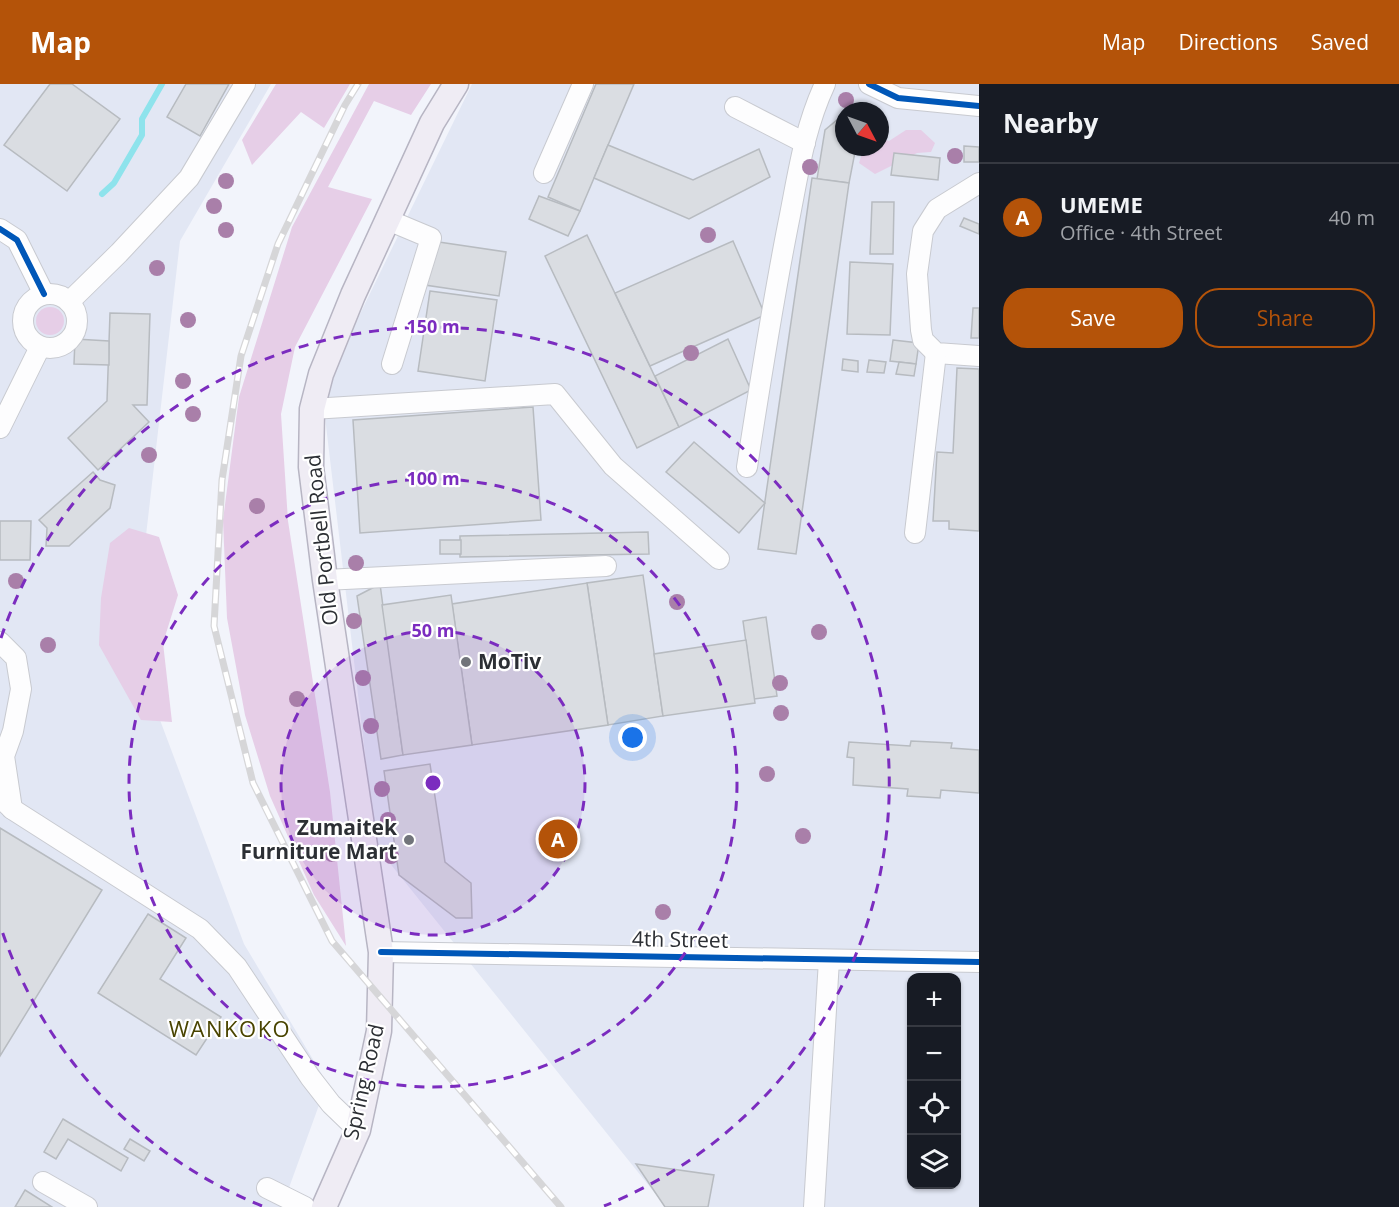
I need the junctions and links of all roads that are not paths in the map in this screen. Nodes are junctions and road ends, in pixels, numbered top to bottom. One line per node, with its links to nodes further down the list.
1 (245, 84): 14 (street)
2 (456, 84): 11 (main road, Old Portbell Road)
3 (583, 84): 9 (street)
4 (825, 84): 8 (street)
5 (869, 84): 6 (street)
6 (979, 106)
7 (735, 107): 8 (street)
8 (805, 142): 21 (street)
9 (544, 173)
10 (979, 183): 16 (street)
11 (388, 220): 18 (street); 19 (main road, Old Portbell Road)
12 (0, 229): 13 (street)
13 (44, 294): 14 (street); 15 (street)
14 (69, 302): 15 (street)
15 (40, 347): 20 (street)
16 (936, 353): 17 (street); 22 (street)
17 (979, 356)
18 (392, 364)
19 (312, 409): 23 (street); 25 (main road, Old Portbell Road)
20 (0, 428)
21 (747, 467)
22 (915, 533)
23 (719, 559)
24 (606, 566): 25 (street)
25 (325, 580): 28 (main road, Old Portbell Road)
26 (0, 642): 27 (street)
27 (6, 803): 31 (street)
28 (381, 952): 29 (street, 4th Street); 31 (main road, Spring Road)
29 (829, 960): 30 (street, 4th Street); 37 (street)
30 (979, 962)
31 (358, 1130): 36 (main road, Spring Road)
32 (43, 1182): 34 (street)
33 (267, 1188): 35 (street)
34 (87, 1207)
35 (305, 1207)
36 (324, 1207)
37 (814, 1207)

